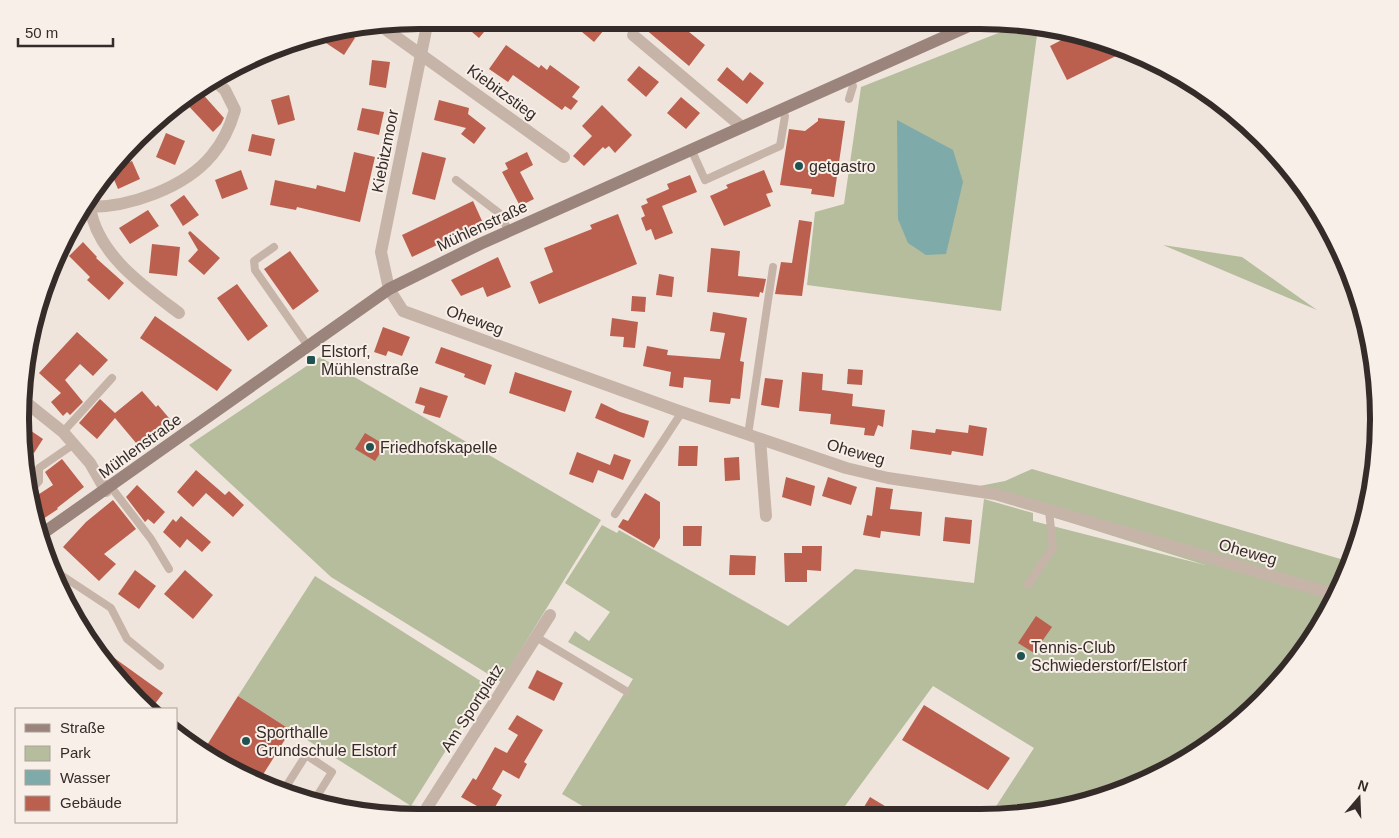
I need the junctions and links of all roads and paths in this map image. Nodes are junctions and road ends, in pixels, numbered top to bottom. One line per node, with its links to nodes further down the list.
1 (426, 29): 5 (street, Kiebitzmoor)
2 (962, 29): 6 (main road, Mühlenstraße)
3 (388, 30): 5 (street, Kiebitzstieg)
4 (633, 36): 10 (street)
5 (421, 53): 12 (street, Kiebitzstieg); 19 (street, Kiebitzmoor)
6 (850, 79): 8 (lane); 9 (main road, Mühlenstraße)
7 (218, 85): 14 (street)
8 (849, 99)
9 (782, 109): 10 (main road, Mühlenstraße); 11 (lane)
10 (742, 127): 11 (main road, Mühlenstraße)
11 (691, 149): 16 (main road, Mühlenstraße)
12 (564, 157)
13 (456, 180): 16 (lane)
14 (92, 207)
15 (89, 211): 20 (street)
16 (509, 230): 19 (main road, Mühlenstraße)
17 (274, 247): 21 (lane)
18 (773, 267): 26 (lane)
19 (389, 289): 21 (main road, Mühlenstraße); 24 (street, Oheweg)
20 (179, 313)
21 (308, 346): 29 (main road, Mühlenstraße)
22 (112, 378): 25 (lane)
23 (30, 405): 25 (street)
24 (682, 412): 26 (street, Oheweg); 31 (lane)
25 (63, 432): 27 (street)
26 (754, 437): 30 (street, Oheweg); 32 (street)
27 (74, 444): 28 (lane); 29 (street)
28 (35, 486)
29 (109, 489): 33 (main road, Mühlenstraße); 34 (lane)
30 (1049, 511): 36 (lane); 37 (street, Oheweg)
31 (615, 514)
32 (766, 516)
33 (45, 532)
34 (169, 569)
35 (63, 579): 40 (lane)
36 (1028, 585)
37 (1329, 593)
38 (550, 616): 39 (street, Am Sportplatz)
39 (536, 637): 41 (lane); 44 (street, Am Sportplatz)
40 (160, 666)
41 (626, 691)
42 (286, 786): 43 (lane)
43 (317, 796)
44 (426, 809)

